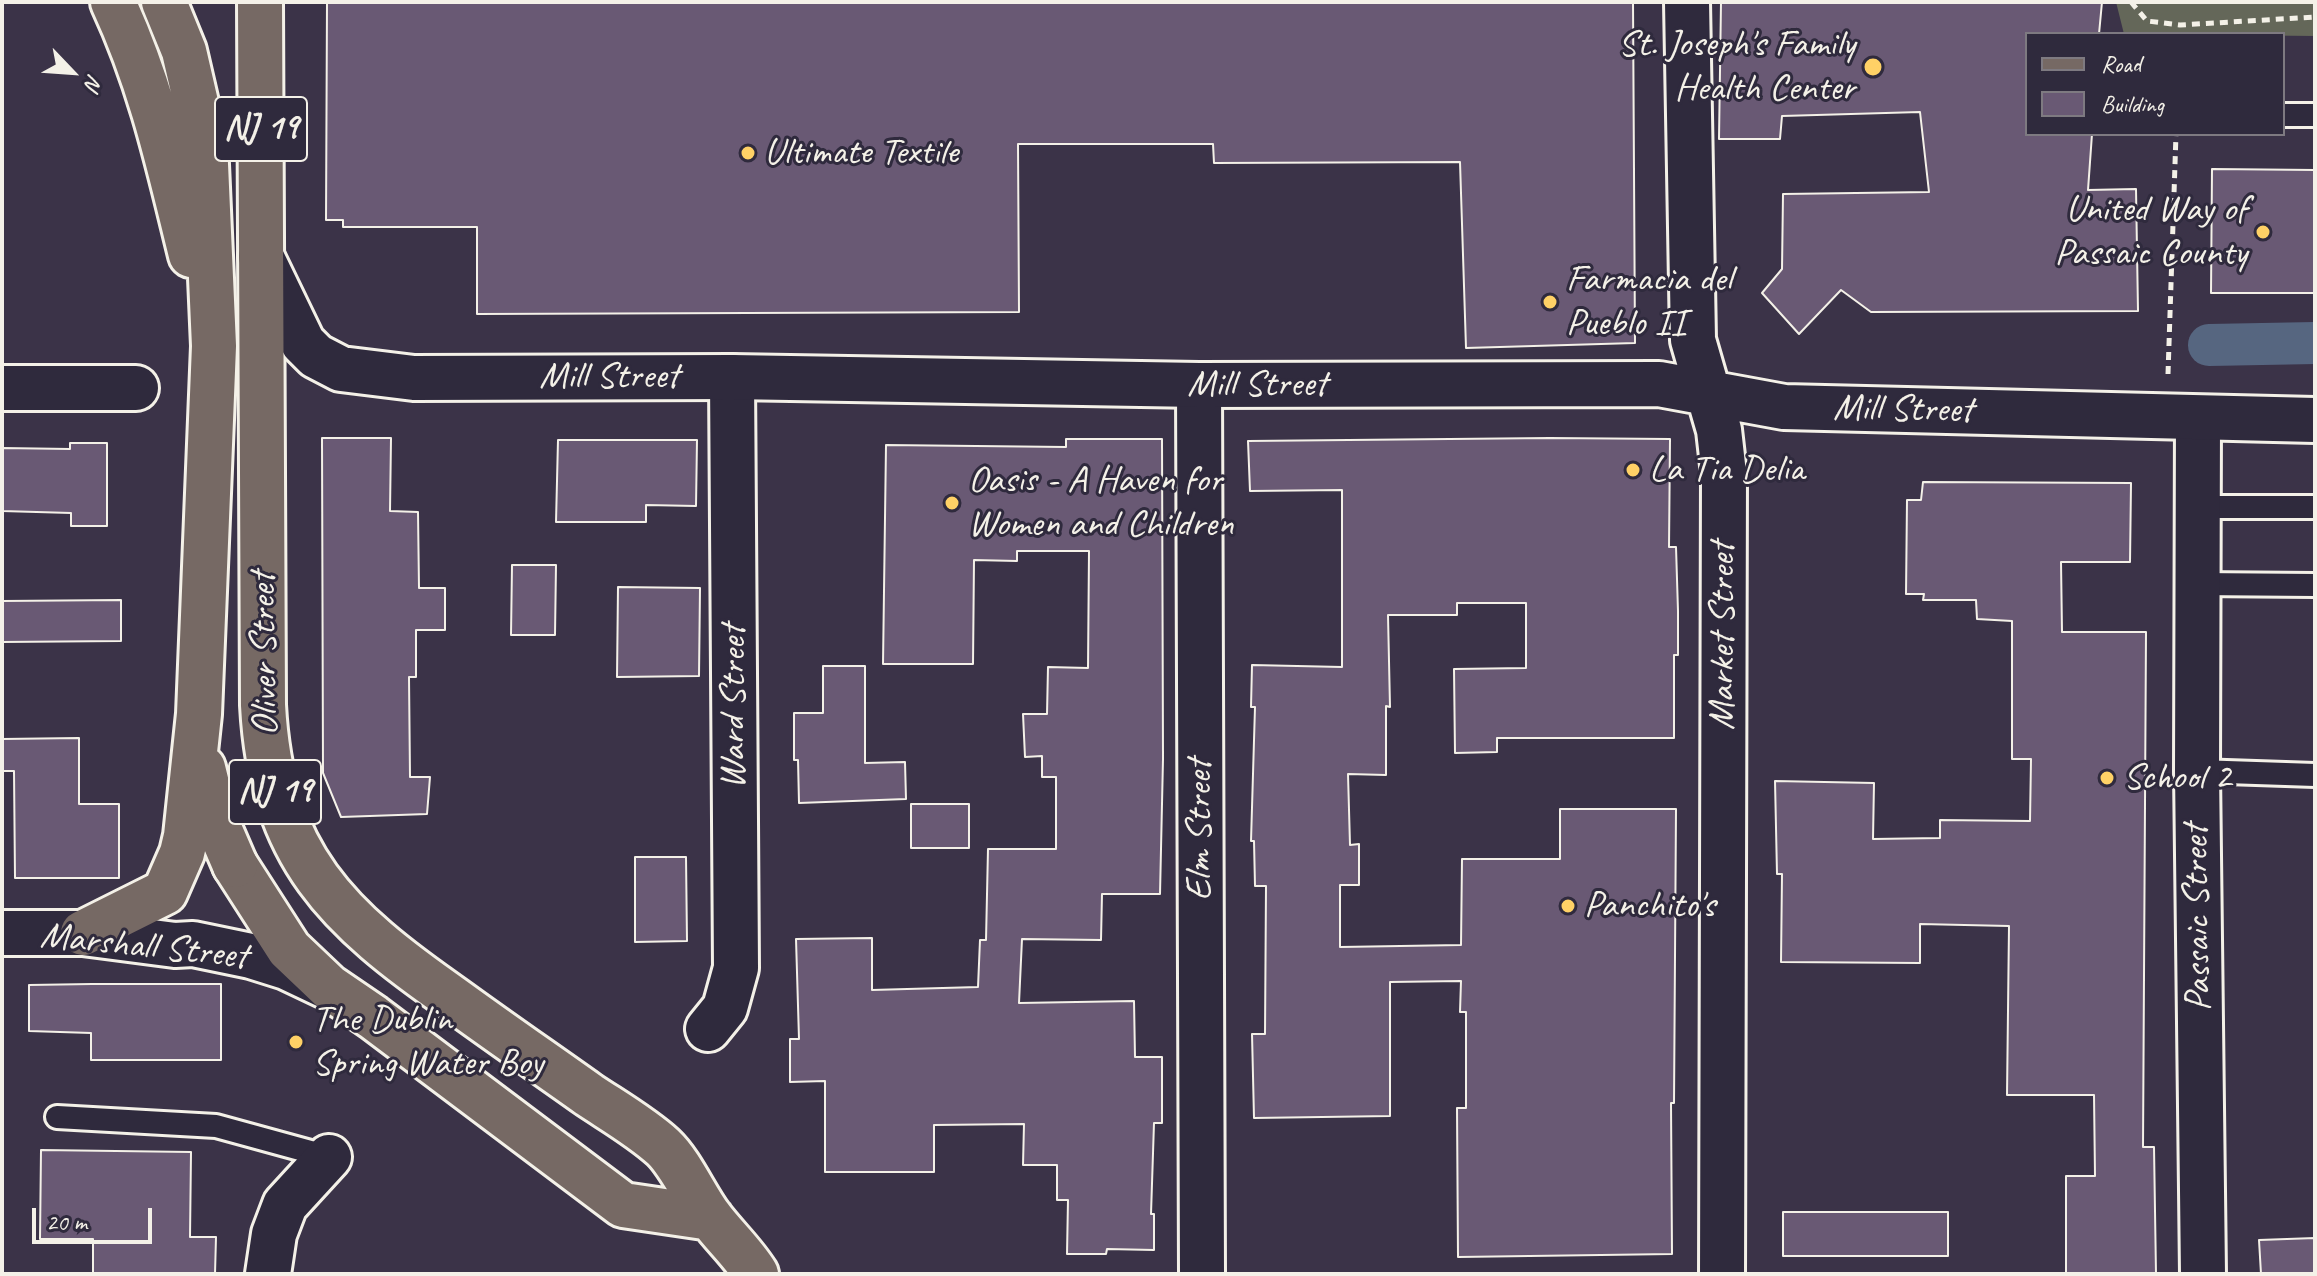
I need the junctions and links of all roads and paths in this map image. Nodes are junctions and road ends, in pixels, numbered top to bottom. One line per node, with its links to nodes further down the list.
1 (113, 2): 13 (main road)
2 (164, 2): 13 (main road, NJ 19)
3 (260, 2): 12 (main road, Oliver Street / NJ 19)
4 (1687, 2): 19 (street, Market Street)
5 (2131, 2): 7 (path)
6 (2315, 17): 7 (path)
7 (2180, 25): 8 (path)
8 (2179, 32)
9 (2285, 115): 10 (lane)
10 (2315, 115)
11 (2176, 136): 15 (path)
12 (261, 256): 14 (street, Mill Street); 35 (main road, Oliver Street / NJ 19)
13 (214, 346): 26 (main road, NJ 19)
14 (732, 377): 16 (street, Mill Street); 32 (street, Ward Street)
15 (2168, 379)
16 (1199, 385): 19 (street, Mill Street); 38 (street, Elm Street)
17 (2, 388): 18 (street)
18 (136, 388)
19 (1709, 394): 20 (street, Mill Street); 39 (street, Market Street)
20 (2198, 418): 21 (street, Mill Street); 22 (street, Passaic Street)
21 (2315, 420)
22 (2197, 507): 23 (lane); 24 (street, Passaic Street)
23 (2315, 507)
24 (2197, 584): 25 (lane); 27 (street, Passaic Street)
25 (2315, 585)
26 (199, 714): 30 (main road); 31 (main road, NJ 19)
27 (2197, 771): 28 (lane); 40 (street, Passaic Street)
28 (2315, 775)
29 (2, 933): 30 (street, Marshall Street)
30 (83, 933): 31 (street, Marshall Street)
31 (329, 987): 35 (main road, NJ 19)
32 (708, 1029)
33 (57, 1117): 34 (lane)
34 (329, 1157): 36 (street)
35 (711, 1218): 37 (main road, NJ 19)
36 (268, 1274)
37 (756, 1274)
38 (1202, 1274)
39 (1722, 1274)
40 (2203, 1274)

